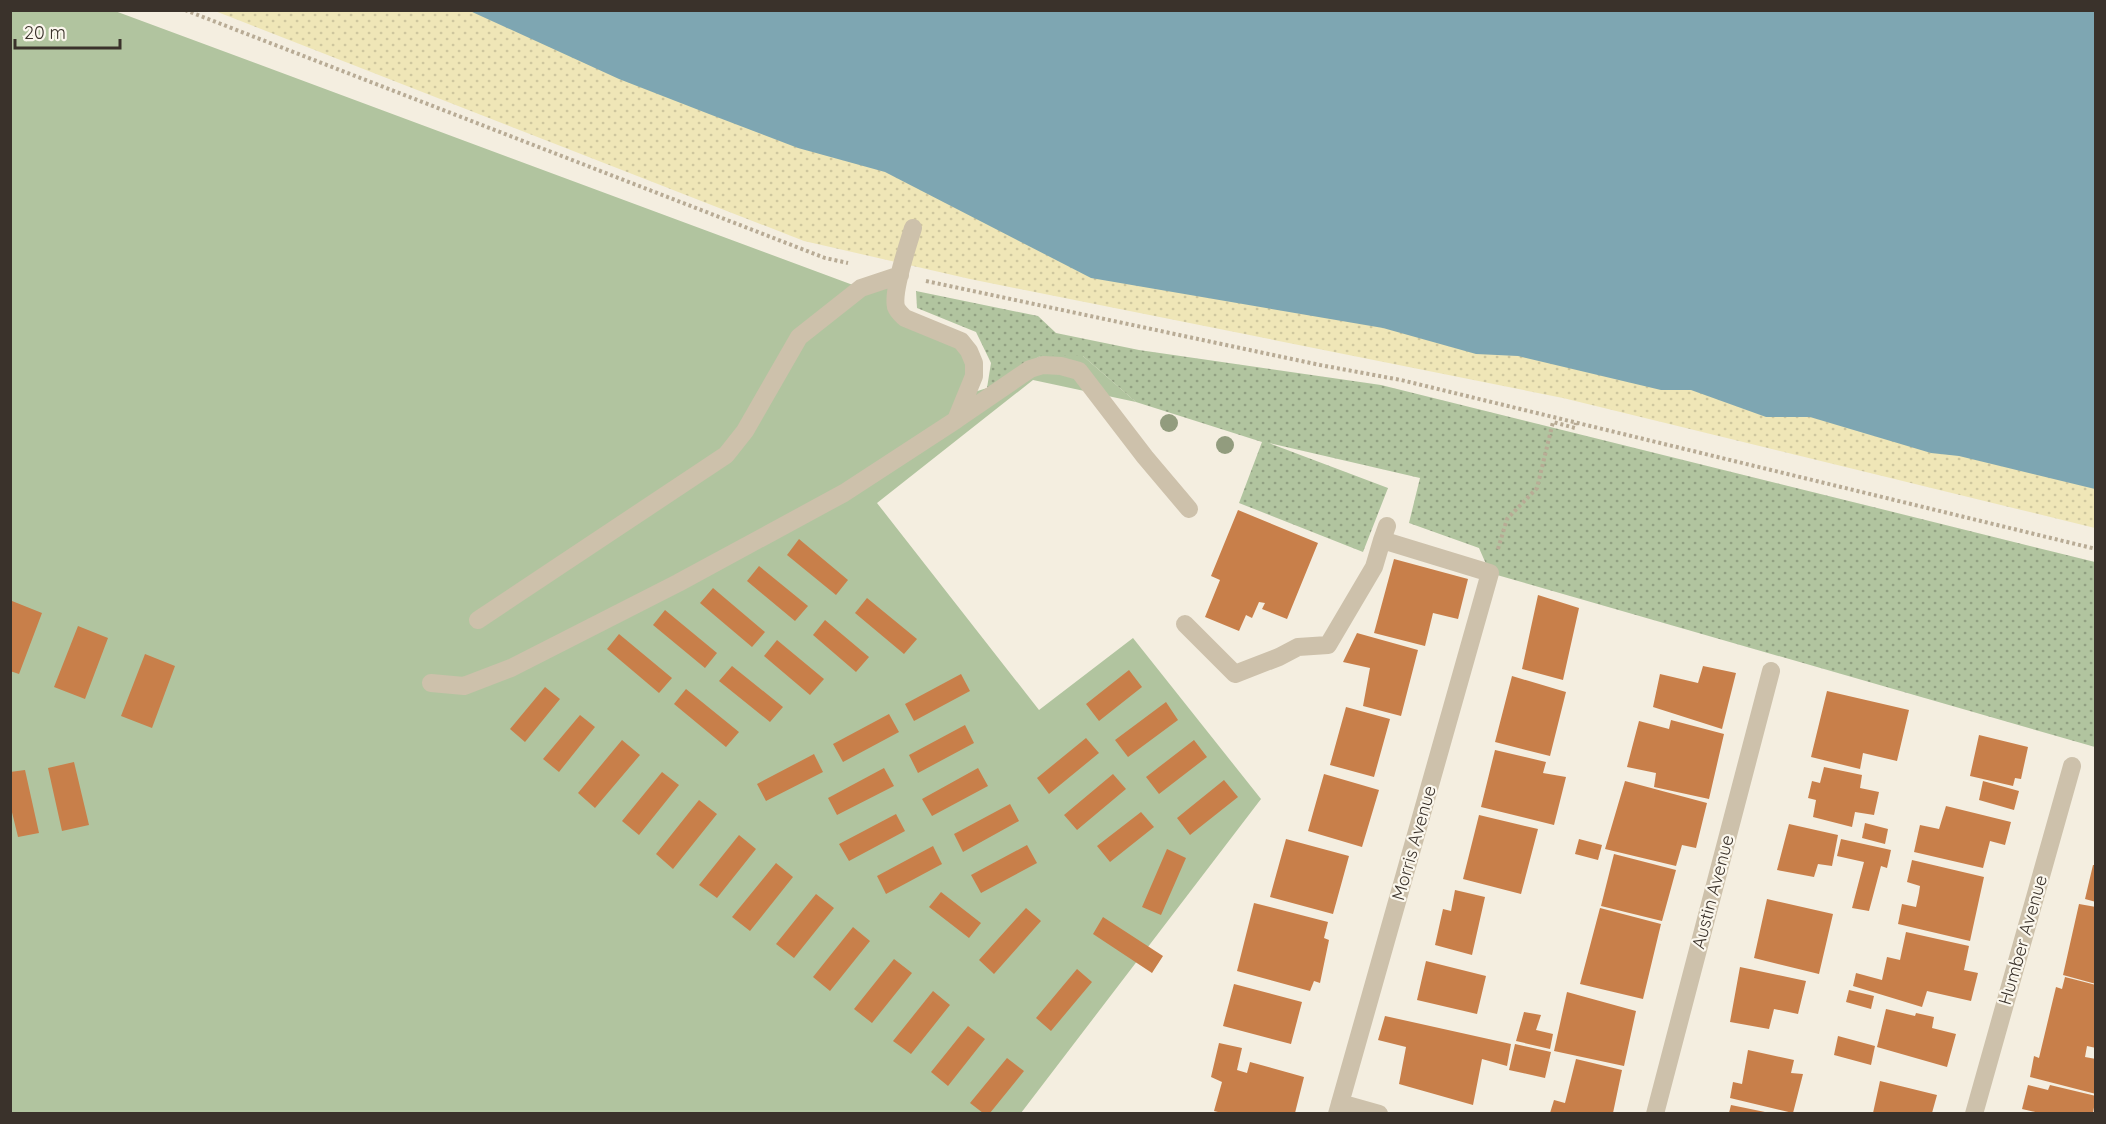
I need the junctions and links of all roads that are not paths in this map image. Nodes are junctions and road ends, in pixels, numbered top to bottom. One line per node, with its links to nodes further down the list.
1 (913, 228): 2 (street)
2 (900, 275): 3 (street); 5 (street)
3 (956, 420): 4 (street); 8 (street)
4 (1189, 509)
5 (478, 620)
6 (1185, 624): 10 (street, Morris Avenue)
7 (1771, 671): 12 (street, Austin Avenue)
8 (431, 683)
9 (2072, 766): 13 (street, Humber Avenue)
10 (1339, 1108): 11 (street)
11 (1379, 1113)
12 (1655, 1113)
13 (1974, 1113)

